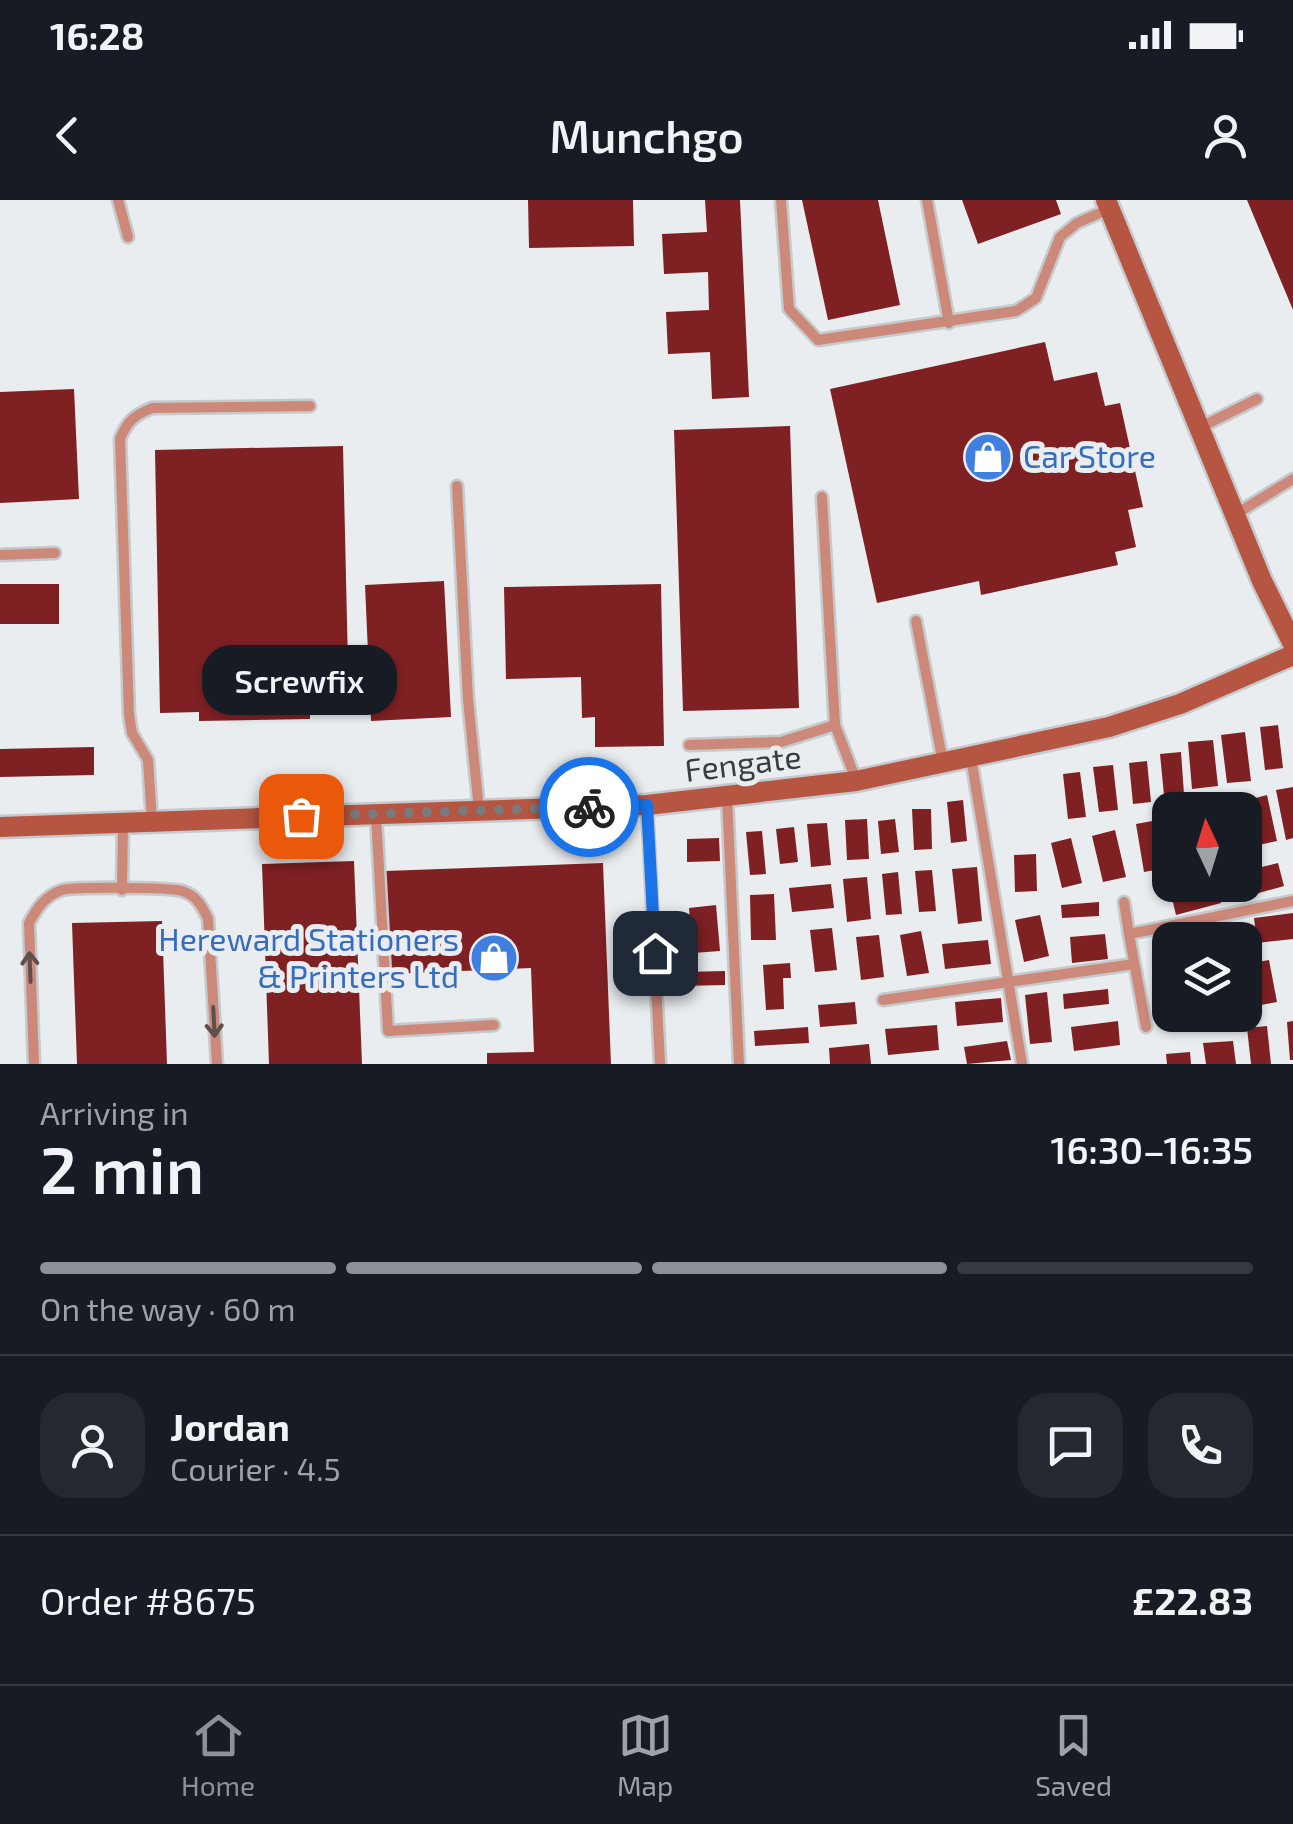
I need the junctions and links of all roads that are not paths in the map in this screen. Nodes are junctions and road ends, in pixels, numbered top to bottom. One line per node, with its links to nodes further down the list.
1 (118, 200): 5 (lane)
2 (781, 200): 6 (lane)
3 (926, 200): 6 (lane)
4 (1108, 205): 6 (lane); 9 (street)
5 (128, 237)
6 (950, 323)
7 (1256, 399): 9 (lane)
8 (310, 406): 29 (lane)
9 (1199, 428): 13 (street)
10 (1293, 479): 13 (lane)
11 (457, 486): 26 (lane)
12 (822, 497): 19 (lane)
13 (1235, 515): 17 (street)
14 (55, 552): 15 (lane)
15 (0, 555)
16 (916, 621): 22 (lane)
17 (1293, 644)
18 (1293, 655): 21 (street, Fengate)
19 (835, 724): 20 (lane); 23 (lane)
20 (688, 745)
21 (971, 758): 22 (street, Fengate); 36 (lane)
22 (944, 764): 23 (street, Fengate)
23 (856, 781): 24 (street, Fengate)
24 (727, 796): 25 (street, Fengate); 43 (lane)
25 (647, 805): 26 (street, Fengate); 42 (lane)
26 (479, 811): 27 (street, Fengate)
27 (376, 814): 29 (street, Fengate); 38 (lane)
28 (122, 822): 29 (street, Fengate); 30 (street, Fengate); 31 (lane)
29 (152, 822)
30 (0, 827)
31 (122, 890): 40 (lane, one-way to 31); 41 (lane, one-way to 41)
32 (1293, 901): 34 (lane)
33 (1124, 902): 34 (lane)
34 (1129, 934): 35 (lane)
35 (1134, 964): 36 (lane); 39 (lane)
36 (1008, 982): 37 (lane); 44 (lane)
37 (883, 1000)
38 (494, 1024)
39 (1146, 1027)
40 (34, 1064)
41 (217, 1064)
42 (660, 1064)
43 (739, 1064)
44 (1022, 1064)

